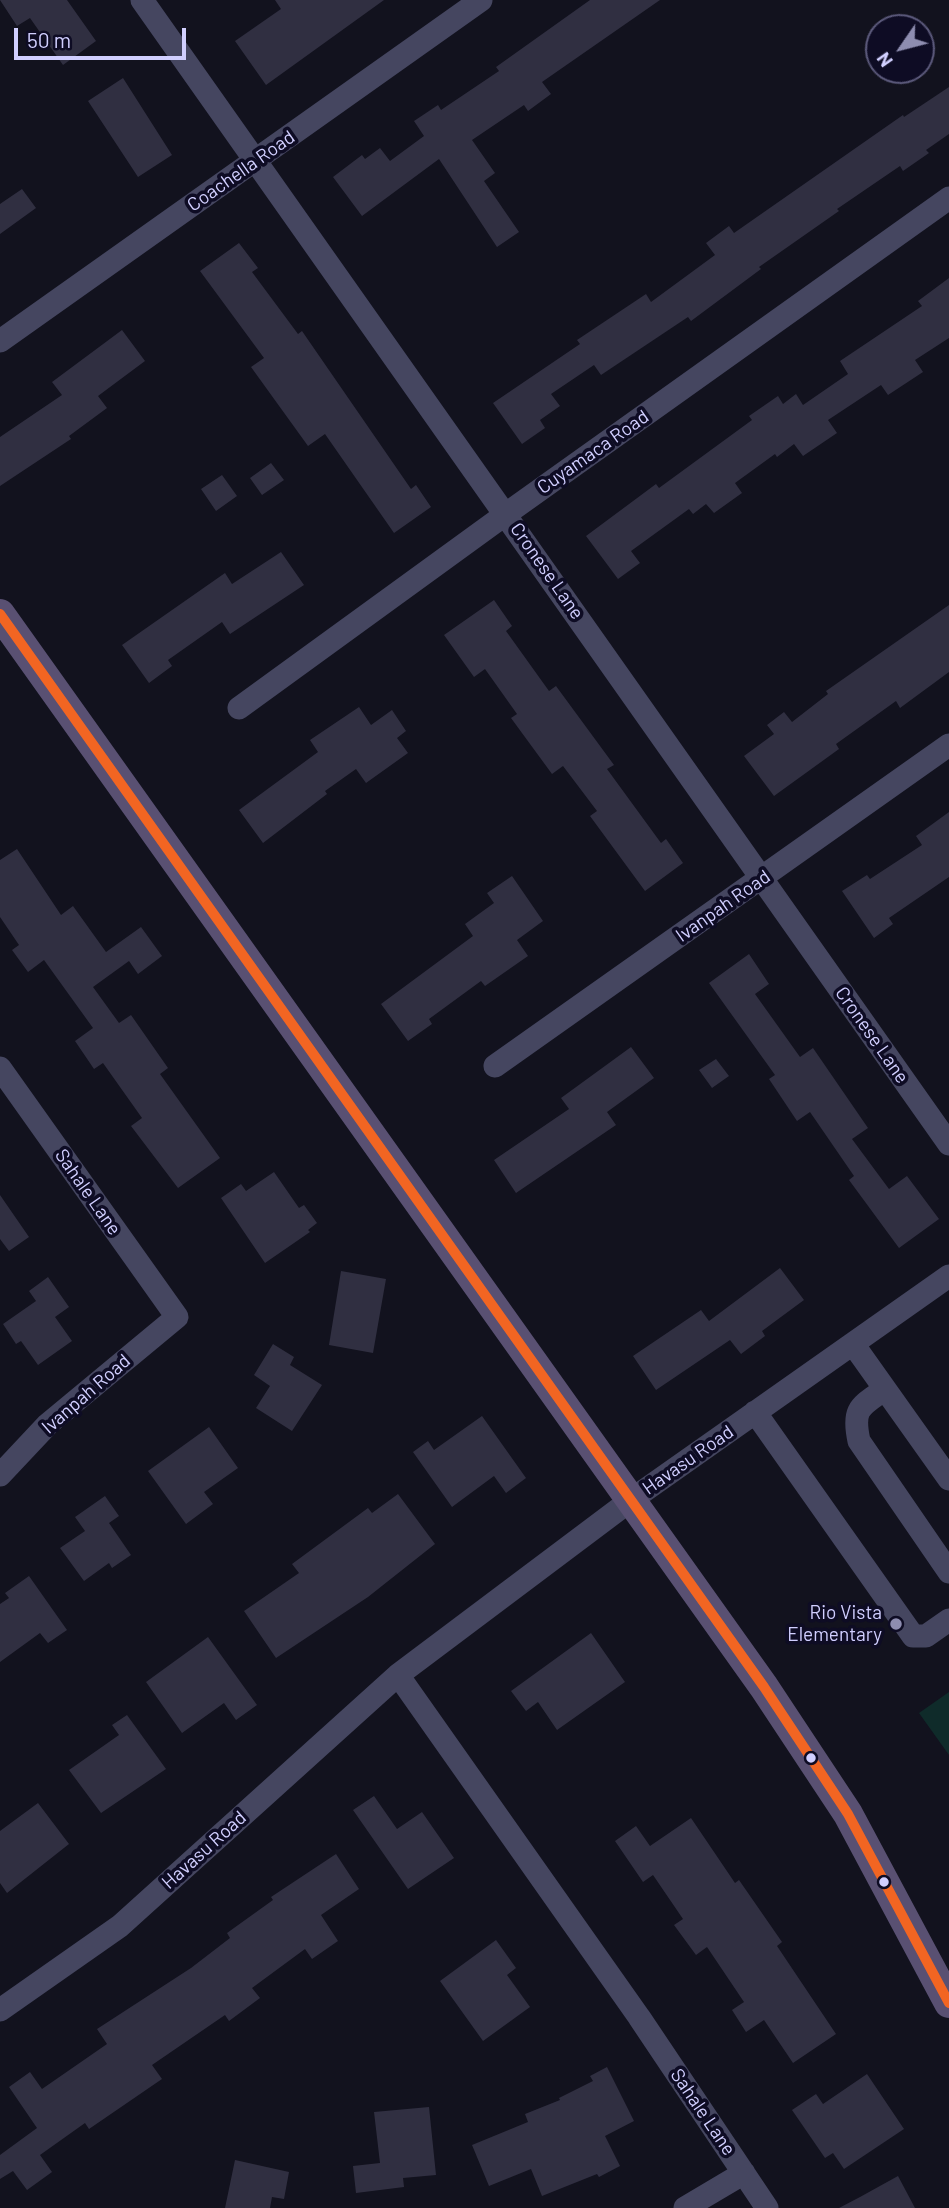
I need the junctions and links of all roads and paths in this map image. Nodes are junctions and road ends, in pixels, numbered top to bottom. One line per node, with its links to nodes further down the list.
1 (142, 0): 3 (street, Cronese Lane)
2 (481, 0): 3 (street, Coachella Road)
3 (256, 160): 5 (street, Coachella Road); 6 (street, Cronese Lane)
4 (949, 198): 6 (street, Cuyamaca Road)
5 (0, 341)
6 (506, 514): 8 (street, Cuyamaca Road); 10 (street, Cronese Lane)
7 (0, 614): 21 (main road)
8 (239, 708)
9 (949, 745): 10 (street, Ivanpah Road)
10 (762, 878): 11 (street, Ivanpah Road); 13 (street, Cronese Lane)
11 (495, 1066)
12 (0, 1068): 15 (street, Sahale Lane)
13 (949, 1144)
14 (949, 1276): 16 (street, Havasu Road)
15 (177, 1317): 19 (street, Ivanpah Road)
16 (853, 1344): 17 (street); 18 (street, Havasu Road)
17 (885, 1389): 20 (street); 22 (street)
18 (755, 1412): 21 (street, Havasu Road); 23 (street)
19 (0, 1475)
20 (949, 1479)
21 (631, 1500): 24 (street, Havasu Road); 25 (main road)
22 (949, 1572)
23 (949, 1620)
24 (398, 1675): 26 (street, Havasu Road); 27 (street, Sahale Lane)
25 (949, 2003)
26 (0, 2010)
27 (744, 2173): 28 (street); 29 (street, Sahale Lane)
28 (685, 2208)
29 (767, 2208)

